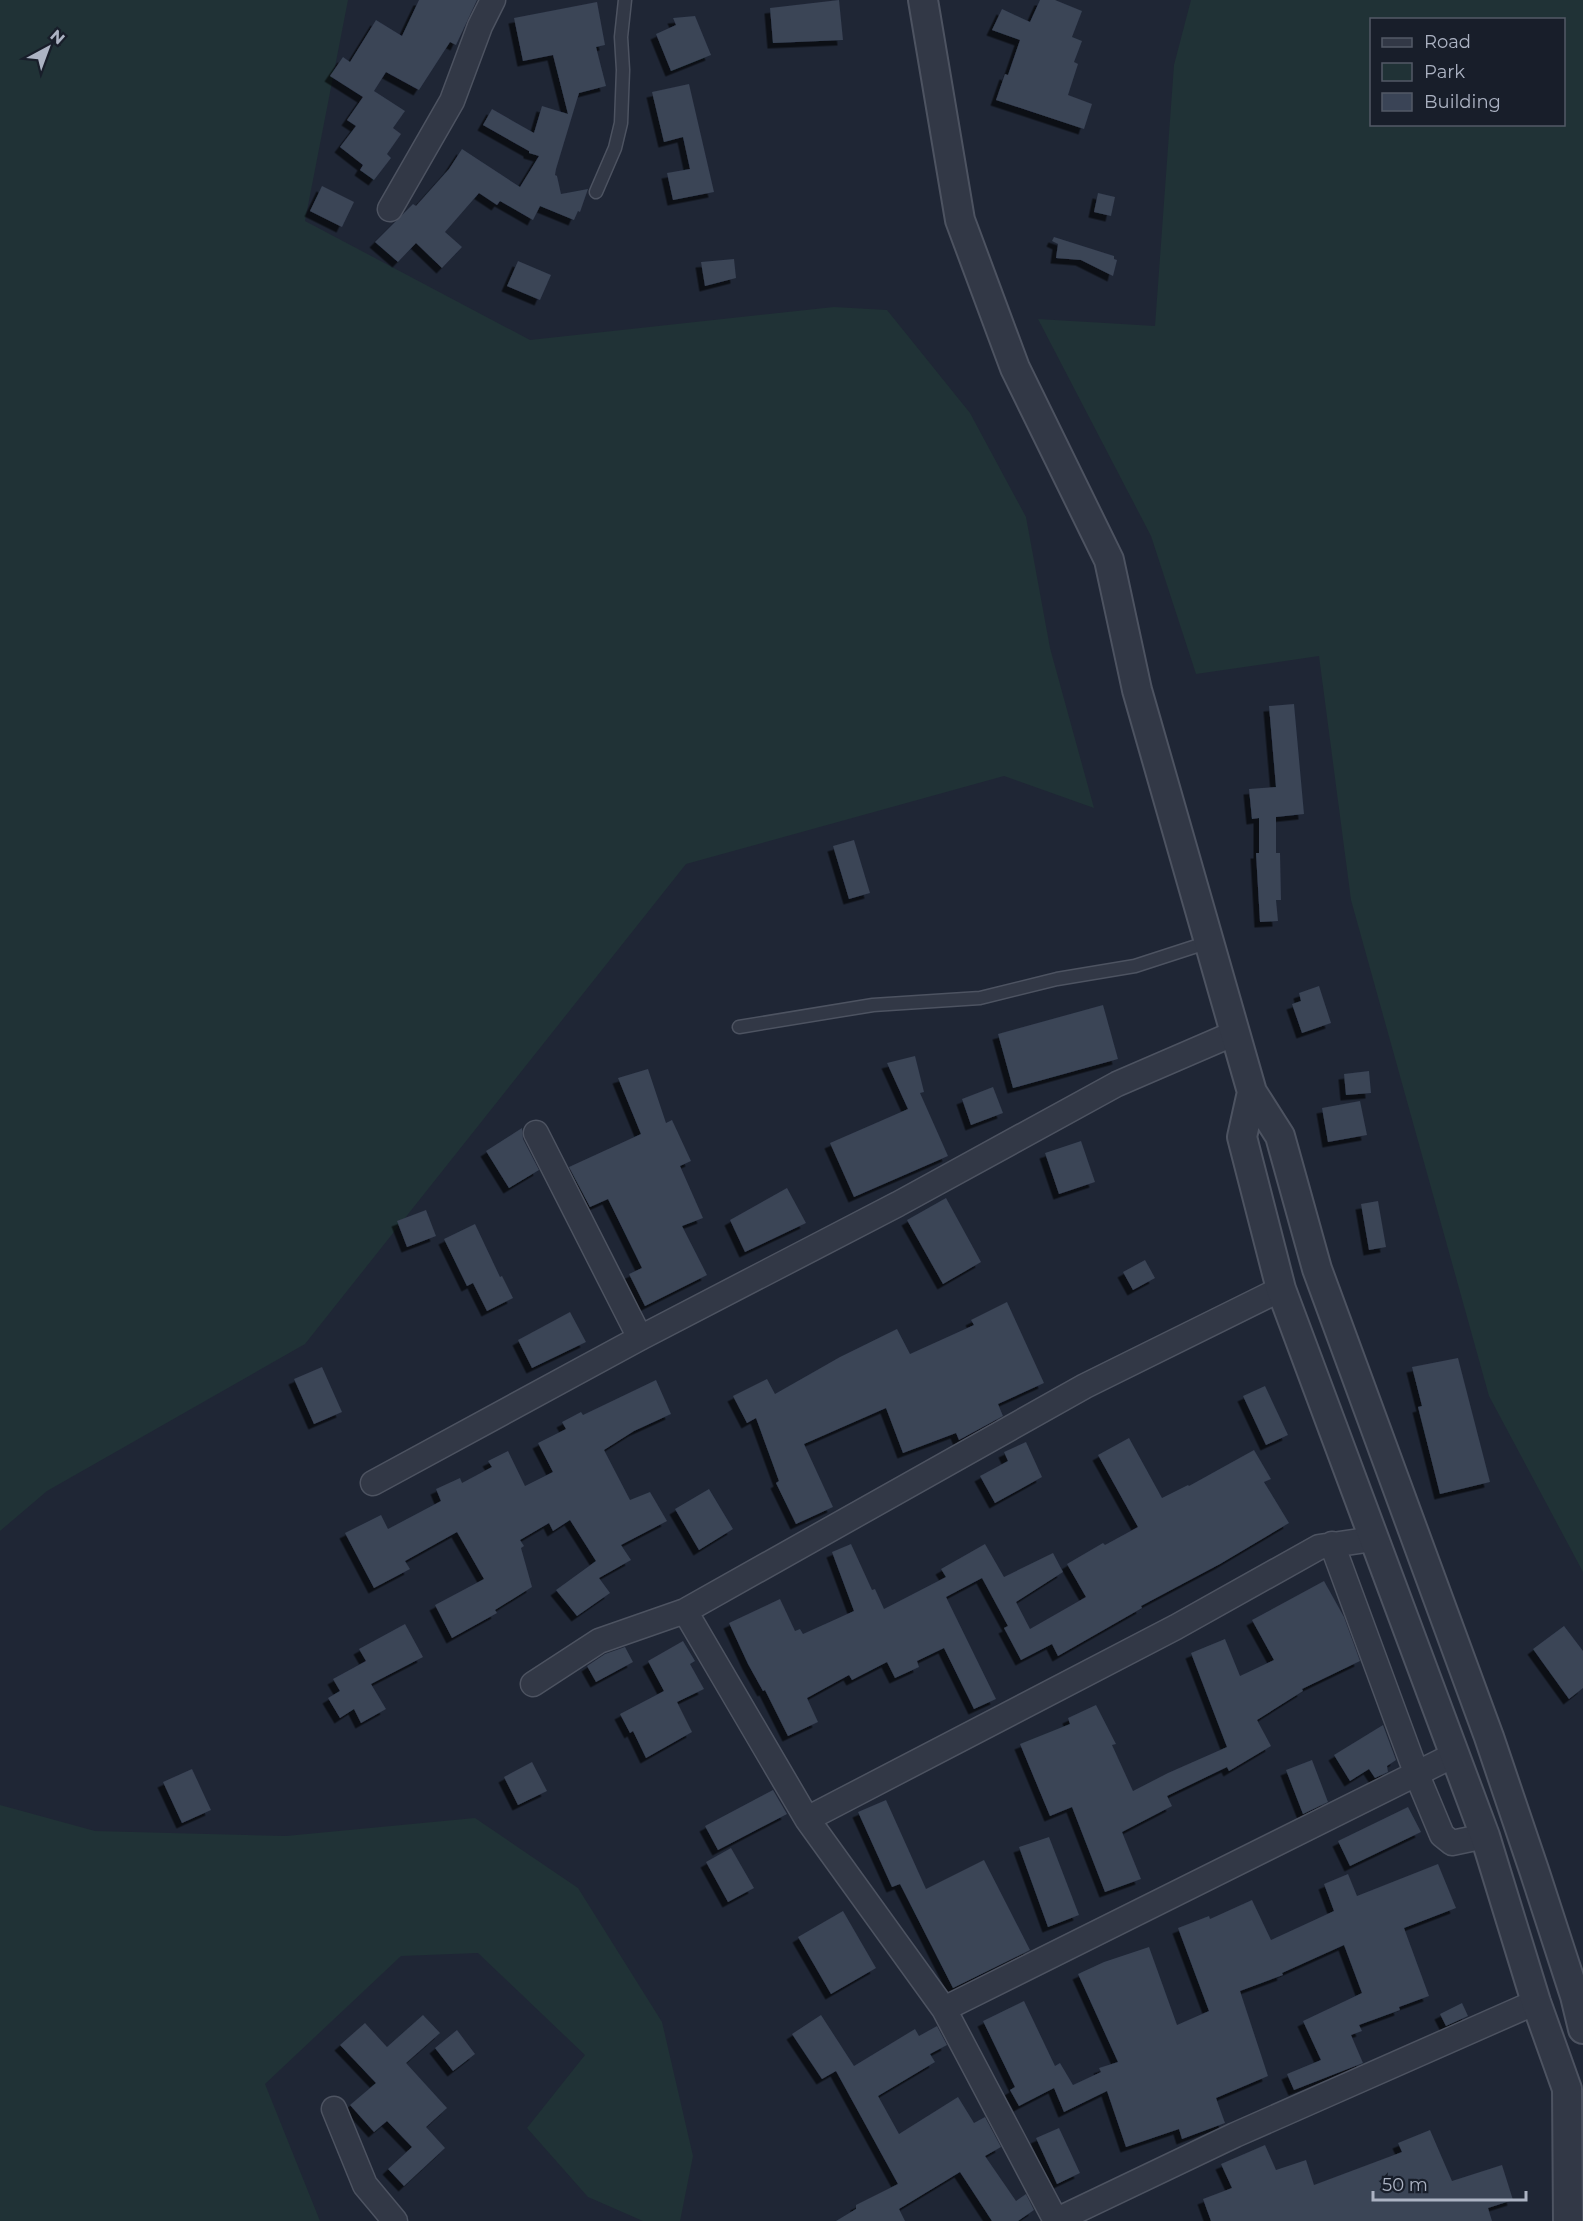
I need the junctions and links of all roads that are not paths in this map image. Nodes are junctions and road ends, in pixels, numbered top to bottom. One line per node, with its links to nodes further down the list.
1 (493, 0): 5 (street)
2 (625, 0): 4 (lane)
3 (923, 0): 6 (street)
4 (596, 192)
5 (390, 210)
6 (1209, 942): 7 (lane); 8 (street)
7 (739, 1027)
8 (1235, 1033): 9 (street); 12 (street)
9 (1252, 1092): 11 (street); 24 (street)
10 (536, 1133): 12 (street)
11 (1281, 1289): 14 (street); 16 (street)
12 (640, 1338): 13 (street)
13 (373, 1483)
14 (1373, 1539): 15 (street); 18 (street)
15 (1332, 1544): 19 (street); 20 (street)
16 (685, 1611): 17 (street); 20 (street)
17 (533, 1684)
18 (1454, 1755): 19 (street); 21 (street)
19 (1417, 1774): 21 (street); 23 (street)
20 (807, 1819): 23 (street)
21 (1485, 1836): 22 (street)
22 (1536, 2002): 27 (street); 28 (street)
23 (944, 2009): 27 (street)
24 (1583, 2029)
25 (334, 2109): 26 (street)
26 (395, 2221)
27 (1055, 2221)
28 (1568, 2221)

